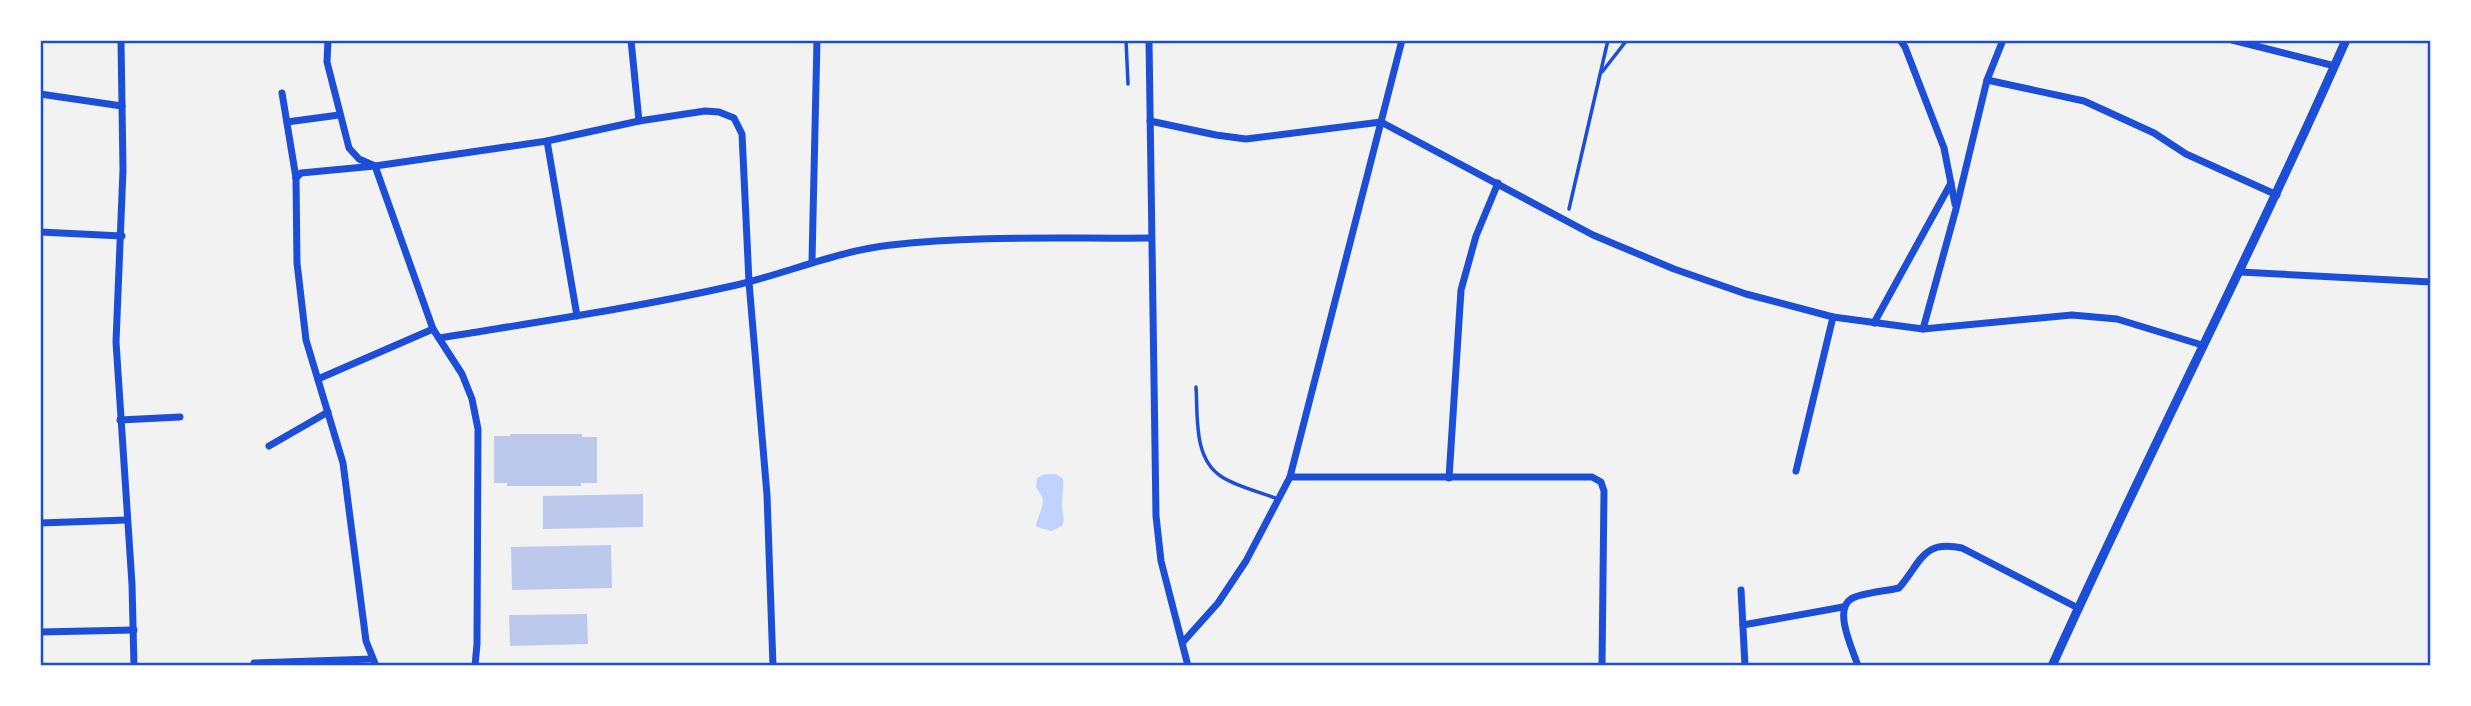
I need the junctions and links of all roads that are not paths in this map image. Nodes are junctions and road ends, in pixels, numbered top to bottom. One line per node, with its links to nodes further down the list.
1 (121, 40): 17 (street)
2 (328, 40): 18 (street)
3 (632, 40): 19 (street)
4 (817, 40): 33 (street)
5 (1126, 40): 14 (lane)
6 (1149, 40): 20 (street)
7 (1402, 40): 22 (street)
8 (1900, 40): 27 (street)
9 (2003, 40): 13 (street)
10 (2232, 40): 12 (street)
11 (2346, 40): 12 (street)
12 (2335, 66): 28 (street)
13 (1987, 80): 28 (street); 29 (street)
14 (1128, 84)
15 (40, 93): 17 (street)
16 (282, 93): 21 (street)
17 (122, 106): 31 (street)
18 (339, 115): 21 (street); 24 (street)
19 (639, 121): 23 (street); 35 (street)
20 (1150, 121): 22 (street); 32 (street)
21 (287, 122): 25 (street)
22 (1381, 122): 26 (street); 51 (street)
23 (547, 141): 24 (street); 37 (street)
24 (375, 166): 25 (street); 40 (street)
25 (296, 178): 44 (street)
26 (1499, 183): 38 (street); 52 (street)
27 (1951, 183): 29 (street); 39 (street)
28 (2277, 195): 34 (street)
29 (1956, 209): 41 (street)
30 (40, 233): 31 (street)
31 (122, 236): 48 (street)
32 (1151, 238): 33 (street); 62 (street)
33 (812, 261): 35 (street)
34 (2240, 272): 36 (street); 43 (street)
35 (749, 282): 37 (street); 67 (street)
36 (2431, 282)
37 (577, 316): 42 (street)
38 (1833, 317): 39 (street); 50 (street)
39 (1874, 323): 41 (street)
40 (433, 329): 42 (street); 44 (street)
41 (1923, 329): 43 (street)
42 (439, 338): 66 (street)
43 (2202, 345): 58 (street)
44 (318, 379): 46 (street)
45 (1196, 387): 53 (lane)
46 (328, 412): 49 (street); 63 (street)
47 (180, 417): 48 (street)
48 (120, 420): 54 (street)
49 (270, 446)
50 (1796, 471)
51 (1290, 477): 52 (street); 53 (street)
52 (1449, 478): 69 (street)
53 (1278, 499): 62 (street)
54 (127, 520): 55 (street); 60 (street)
55 (40, 523)
56 (1741, 590): 59 (street)
57 (1843, 607): 58 (street); 59 (street); 71 (street)
58 (2078, 608): 72 (street)
59 (1743, 625): 70 (street)
60 (134, 630): 61 (street); 65 (street)
61 (40, 632)
62 (1183, 642): 68 (street)
63 (374, 662): 64 (street)
64 (254, 663)
65 (134, 666)
66 (475, 666)
67 (773, 666)
68 (1188, 666)
69 (1602, 666)
70 (1745, 666)
71 (1858, 666)
72 (2052, 666)

